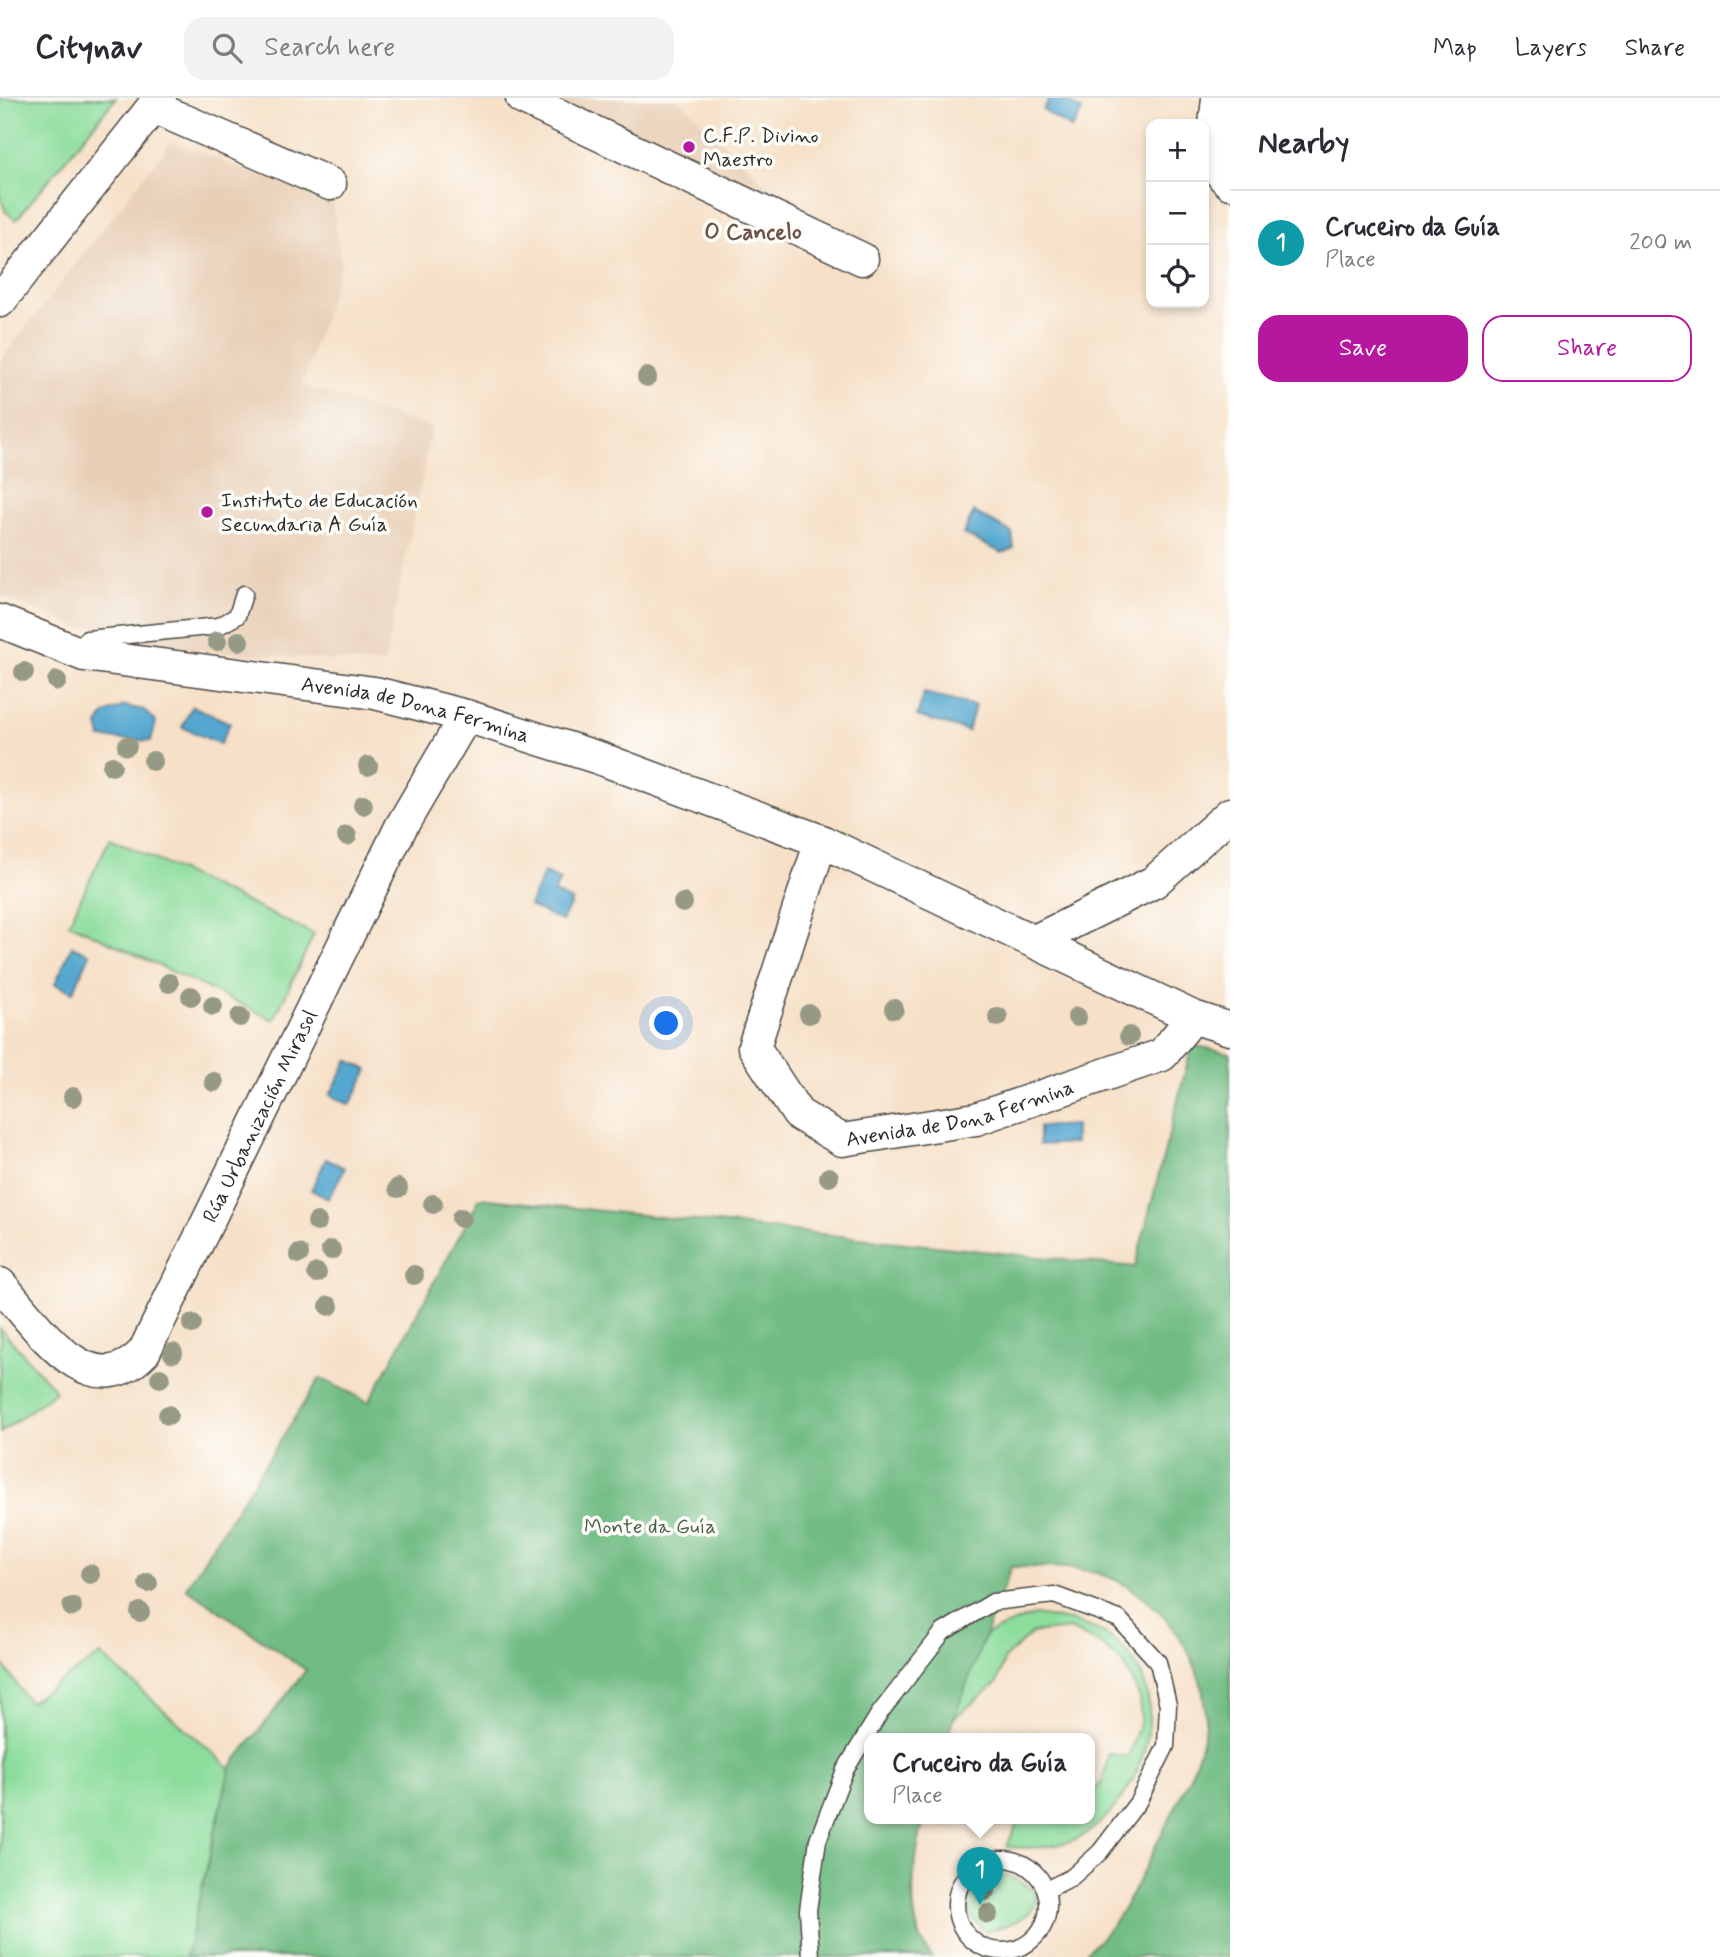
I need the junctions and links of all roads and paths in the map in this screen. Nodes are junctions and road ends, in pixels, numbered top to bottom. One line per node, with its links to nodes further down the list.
1 (523, 98): 6 (street)
2 (1219, 98): 4 (street)
3 (157, 102): 5 (street); 7 (street)
4 (1230, 183)
5 (330, 184)
6 (862, 259)
7 (0, 301)
8 (244, 594): 10 (lane)
9 (0, 621): 10 (street, Avenida de Dona Fermina)
10 (84, 655): 11 (street, Avenida de Dona Fermina)
11 (466, 716): 13 (street, Avenida de Dona Fermina); 17 (street, Rúa Urbanización Mirasol)
12 (1230, 814): 14 (street)
13 (821, 841): 14 (street, Avenida de Dona Fermina); 15 (street, Avenida de Dona Fermina)
14 (1035, 941): 15 (street, Avenida de Dona Fermina)
15 (1193, 1017): 16 (street, Avenida de Dona Fermina)
16 (1230, 1029)
17 (0, 1284)
18 (867, 1733): 20 (lane)
19 (864, 1739): 21 (lane)
20 (1046, 1890): 20 (lane)
21 (811, 1957)

